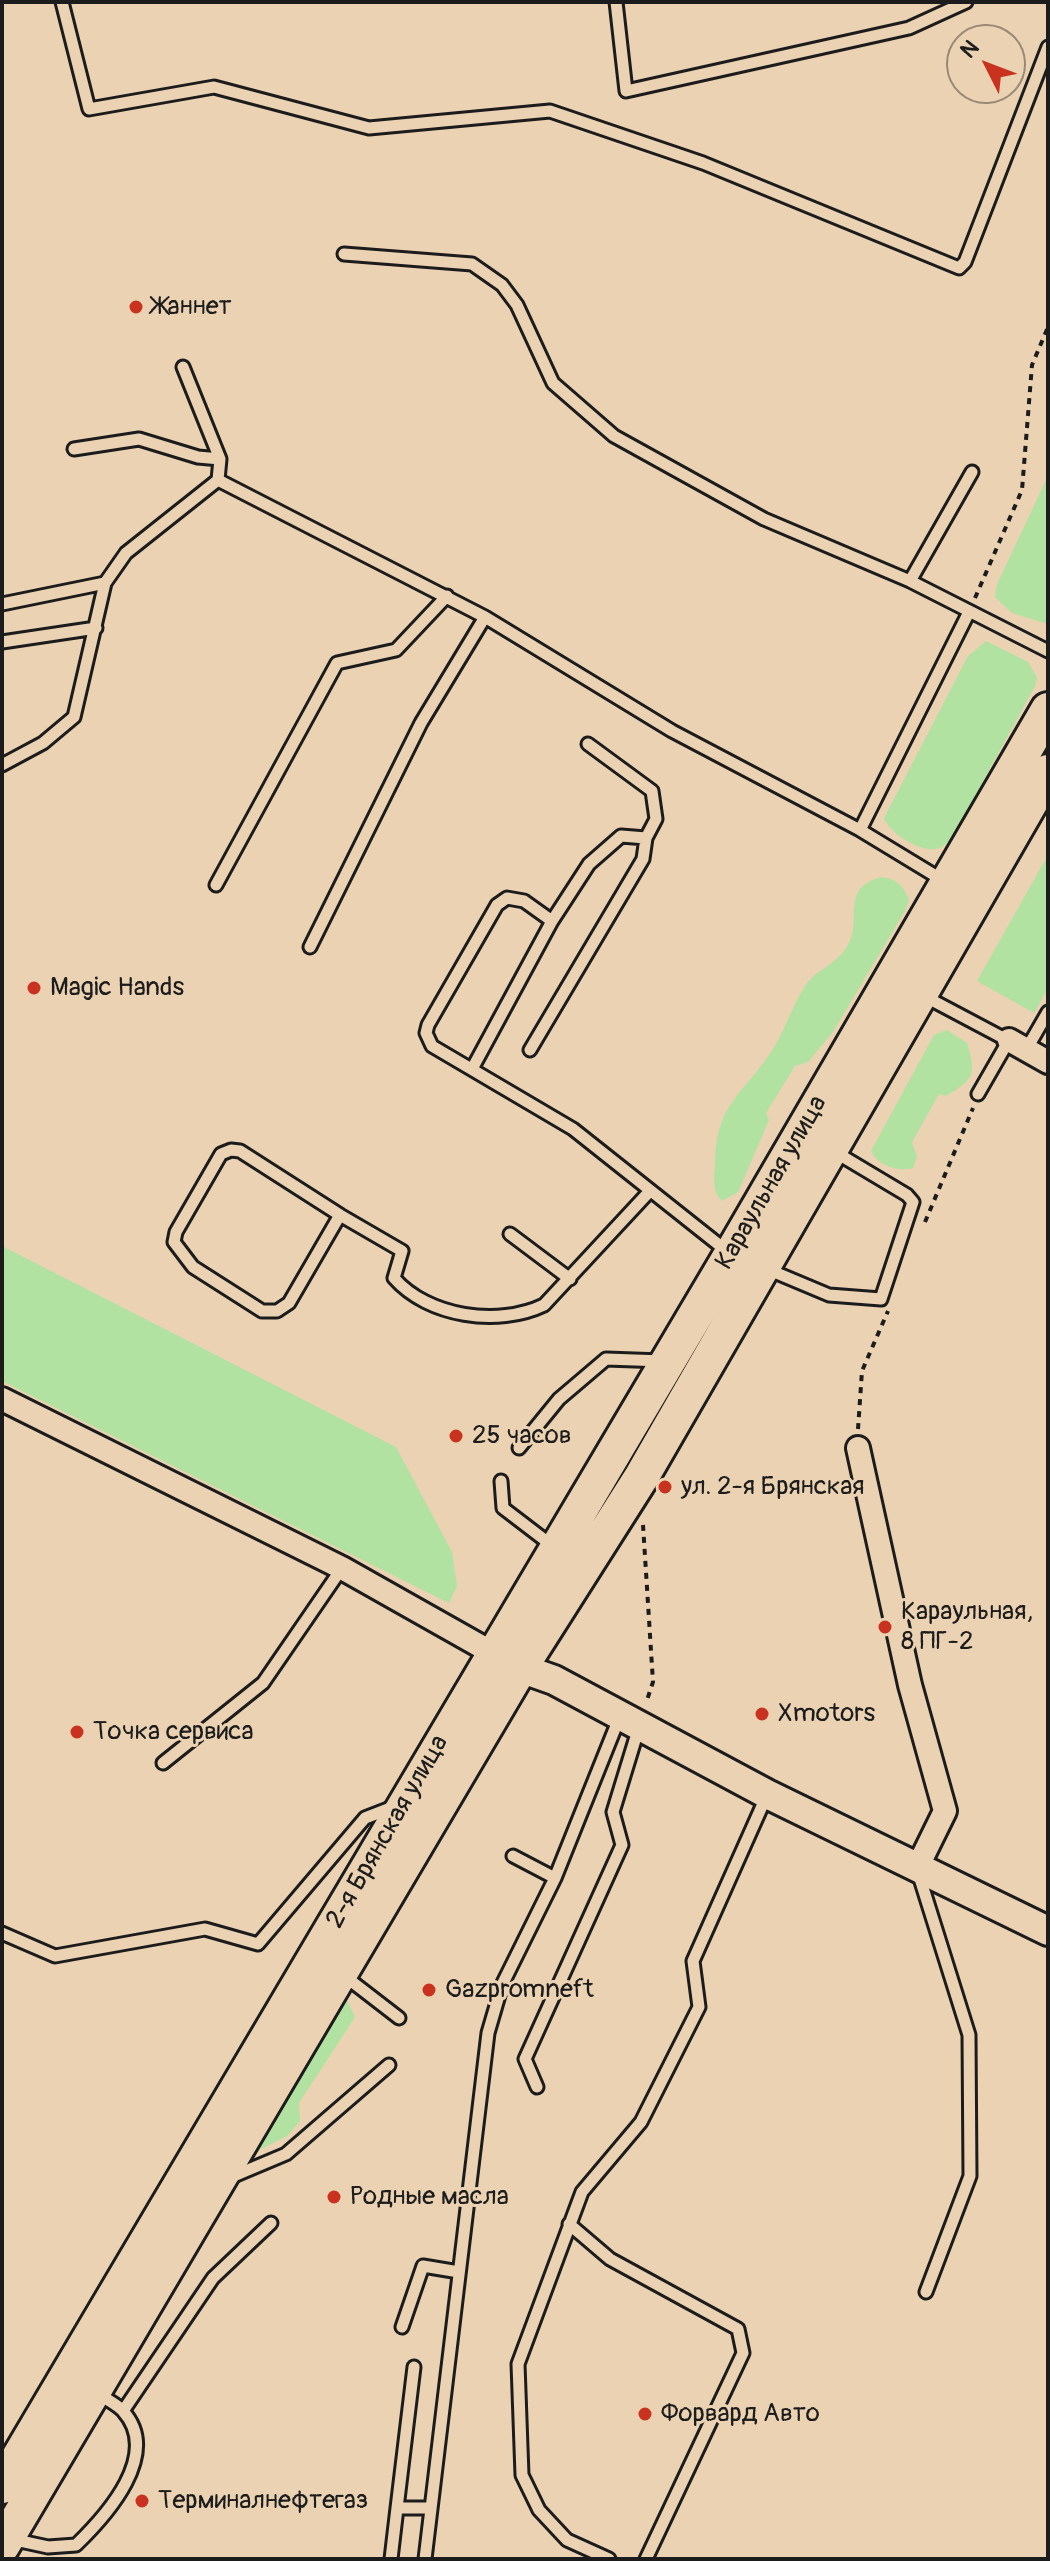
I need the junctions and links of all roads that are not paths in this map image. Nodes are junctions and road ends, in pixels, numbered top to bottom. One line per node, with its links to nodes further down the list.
1 (62, 2): 4 (lane)
2 (616, 2): 3 (lane)
3 (966, 2)
4 (1048, 47)
5 (344, 254): 11 (lane)
6 (183, 367): 8 (lane)
7 (74, 449): 8 (lane)
8 (220, 459): 10 (lane)
9 (972, 472): 11 (lane)
10 (218, 480): 12 (lane); 13 (lane)
11 (910, 581): 15 (lane)
12 (105, 583): 14 (lane); 17 (lane)
13 (447, 596): 16 (lane); 27 (lane)
14 (2, 604)
15 (969, 612): 19 (lane); 24 (lane)
16 (485, 617): 24 (lane); 29 (lane)
17 (96, 628): 18 (lane); 22 (lane)
18 (2, 642)
19 (1048, 651)
20 (1048, 710): 26 (main road, Караульная улица)
21 (588, 744): 25 (lane)
22 (2, 765)
23 (1048, 772): 30 (main road, Караульная улица)
24 (860, 830): 26 (lane)
25 (646, 838): 28 (lane); 33 (lane)
26 (948, 884): 41 (main road, Караульная улица)
27 (216, 885)
28 (552, 921): 35 (lane); 35 (lane)
29 (310, 947)
30 (921, 994): 32 (lane); 37 (main road, Караульная улица)
31 (1048, 1012): 32 (lane)
32 (1018, 1045): 34 (street); 36 (lane)
33 (530, 1050)
34 (1048, 1062)
35 (472, 1069): 38 (lane)
36 (978, 1094)
37 (831, 1150): 42 (main road, Караульная улица); 42 (lane)
38 (649, 1192): 41 (lane); 43 (lane)
39 (340, 1215): 39 (lane); 43 (lane)
40 (510, 1234): 43 (lane)
41 (731, 1255): 44 (main road, Караульная улица)
42 (763, 1267): 51 (main road, Караульная улица)
43 (570, 1279)
44 (668, 1361): 46 (lane); 49 (main road, Караульная улица)
45 (2, 1399): 50 (street)
46 (519, 1448)
47 (858, 1448): 57 (street)
48 (501, 1481): 49 (lane)
49 (557, 1549): 51 (main road, Караульная улица)
50 (342, 1568): 51 (street); 53 (lane)
51 (507, 1661): 52 (street); 55 (main road, 2-я Брянская улица); 61 (main road, 2-я Брянская улица)
52 (630, 1721): 54 (street); 58 (lane); 64 (lane)
53 (163, 1763)
54 (767, 1794): 57 (street); 67 (lane)
55 (405, 1803): 60 (lane); 74 (main road, 2-я Брянская улица)
56 (513, 1856): 58 (lane)
57 (917, 1868): 59 (street); 69 (lane)
58 (555, 1878): 68 (lane)
59 (1048, 1931)
60 (2, 1933)
61 (342, 1974): 62 (lane); 65 (main road, 2-я Брянская улица)
62 (399, 2018)
63 (389, 2065): 65 (lane)
64 (537, 2087)
65 (217, 2183): 72 (main road, 2-я Брянская улица)
66 (271, 2223): 73 (lane)
67 (569, 2224): 80 (lane); 81 (lane)
68 (459, 2272): 70 (lane); 76 (lane)
69 (926, 2292)
70 (402, 2327)
71 (414, 2367): 75 (lane)
72 (95, 2391): 73 (lane); 77 (main road, 2-я Брянская улица)
73 (123, 2411): 77 (lane)
74 (2, 2486)
75 (397, 2508): 76 (lane); 78 (lane)
76 (431, 2508): 79 (lane)
77 (4, 2542)
78 (391, 2559)
79 (425, 2559)
80 (609, 2559)
81 (646, 2559)

